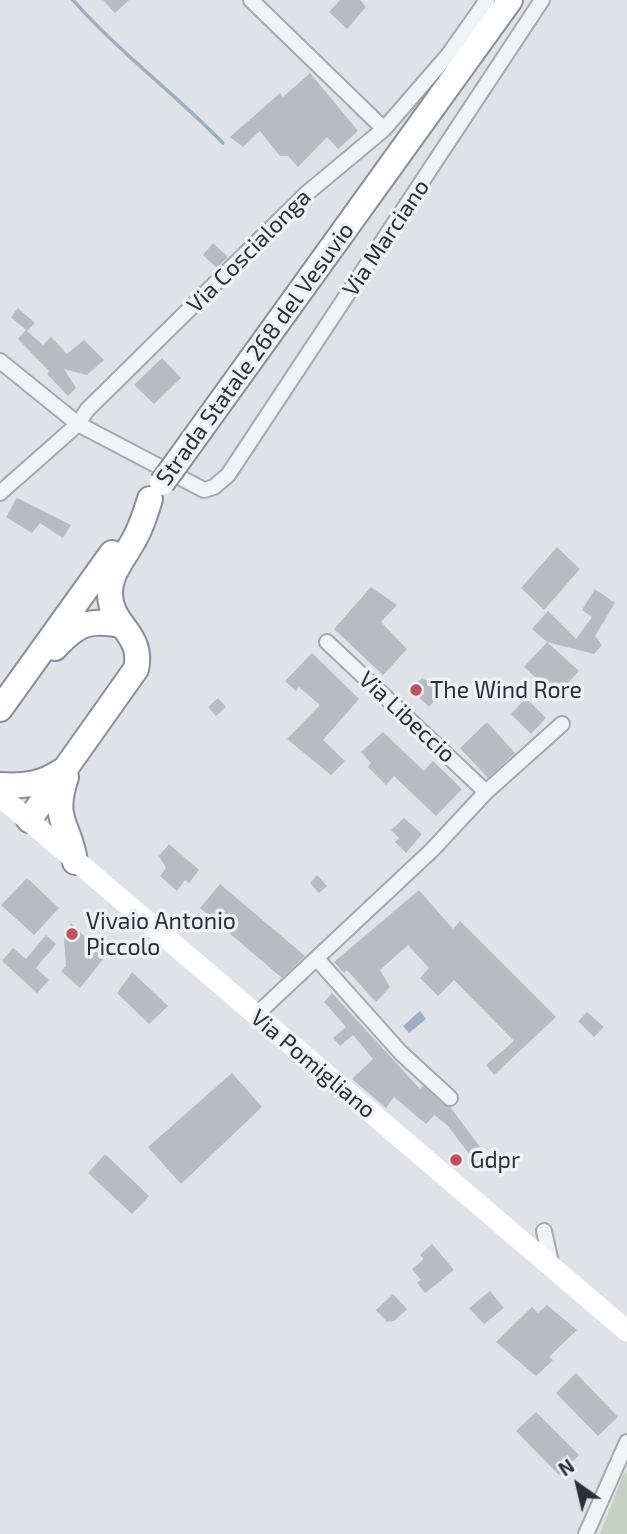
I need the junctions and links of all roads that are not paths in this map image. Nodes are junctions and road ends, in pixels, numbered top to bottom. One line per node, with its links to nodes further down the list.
1 (251, 0): 5 (street)
2 (487, 0): 5 (street, Via Coscialonga)
3 (510, 0): 8 (highway, Strada Statale 268 del Vesuvio, bridge)
4 (542, 0): 7 (street, Via Marciano)
5 (384, 129): 7 (street, Via Coscialonga)
6 (0, 361): 7 (street)
7 (78, 424): 9 (street, Via Coscialonga)
8 (156, 491): 10 (highway); 12 (highway, Strada Statale 268 del Vesuvio)
9 (0, 492)
10 (122, 625): 12 (highway); 14 (highway)
11 (327, 642): 16 (street, Via Libeccio)
12 (1, 707)
13 (562, 724): 16 (street)
14 (69, 766): 15 (highway); 18 (highway); 19 (highway)
15 (0, 785)
16 (486, 792): 20 (street)
17 (0, 796): 18 (main road, Via Pomigliano)
18 (29, 820): 19 (main road, Via Pomigliano)
19 (75, 862): 21 (main road, Via Pomigliano)
20 (317, 959): 21 (street); 22 (street)
21 (256, 1016): 24 (main road, Via Pomigliano)
22 (450, 1098)
23 (544, 1231): 24 (street)
24 (553, 1268): 25 (main road, Via Pomigliano)
25 (627, 1331)
26 (627, 1442): 27 (street)
27 (586, 1534)

